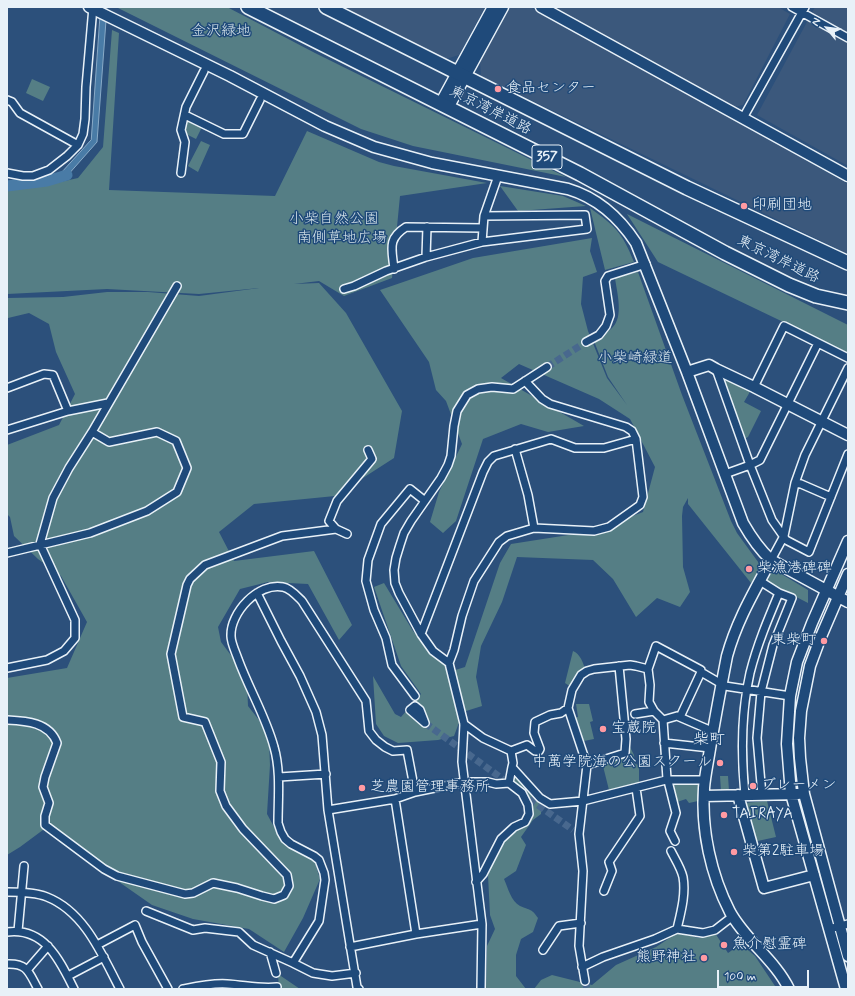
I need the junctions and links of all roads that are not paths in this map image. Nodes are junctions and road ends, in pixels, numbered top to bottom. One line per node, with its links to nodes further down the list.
1 (248, 7): 14 (highway, 東京湾岸道路 / 357)
2 (326, 7): 11 (highway, 東京湾岸道路 / 357)
3 (493, 7): 11 (street)
4 (503, 7): 11 (street)
5 (541, 7): 16 (street)
6 (792, 7): 8 (street)
7 (94, 9): 17 (street); 20 (street)
8 (803, 10): 9 (street); 16 (street)
9 (848, 38)
10 (204, 71): 15 (street)
11 (461, 74): 14 (street); 27 (highway, 東京湾岸道路 / 357)
12 (7, 100): 17 (street)
13 (260, 100): 15 (street)
14 (444, 106): 32 (highway, 東京湾岸道路 / 357)
15 (185, 115): 19 (street)
16 (743, 118): 21 (street)
17 (78, 145): 18 (street)
18 (7, 173)
19 (181, 173)
20 (498, 176): 22 (street); 28 (street)
21 (848, 176)
22 (484, 216): 24 (street); 25 (street)
23 (427, 227): 24 (street); 26 (street); 29 (street)
24 (483, 228): 25 (street)
25 (482, 242): 26 (street)
26 (426, 257): 29 (street)
27 (848, 263)
28 (646, 264): 33 (street); 39 (street)
29 (394, 269): 31 (street)
30 (177, 286): 43 (street)
31 (344, 289)
32 (848, 303)
33 (586, 342)
34 (818, 343): 35 (street); 41 (street); 44 (street)
35 (848, 358)
36 (547, 366): 40 (street)
37 (848, 368): 46 (street)
38 (716, 370): 39 (street); 41 (street); 54 (street)
39 (687, 372): 55 (street)
40 (525, 381): 50 (street); 58 (street)
41 (754, 387): 44 (street)
42 (7, 388): 45 (street)
43 (108, 403): 45 (street); 48 (street)
44 (787, 405): 46 (street); 54 (street)
45 (68, 411): 47 (street)
46 (821, 421): 49 (street); 56 (street)
47 (7, 430)
48 (92, 432): 64 (street); 64 (street)
49 (848, 435)
50 (636, 439): 51 (street); 59 (street)
51 (515, 449): 59 (street); 74 (street)
52 (368, 450): 60 (street)
53 (848, 454): 57 (street)
54 (750, 465): 55 (street); 62 (street)
55 (725, 474): 66 (street)
56 (795, 483): 57 (street); 62 (street)
57 (831, 497): 62 (street)
58 (425, 501): 74 (street); 85 (street)
59 (534, 528): 77 (street)
60 (336, 530): 61 (street); 91 (street)
61 (347, 534)
62 (784, 536): 66 (street)
63 (848, 542): 69 (street)
64 (40, 544): 65 (street); 79 (street)
65 (7, 553)
66 (771, 560): 68 (street); 69 (street)
67 (848, 574): 72 (street)
68 (760, 581): 70 (street); 82 (street)
69 (827, 590): 72 (street); 86 (street)
70 (779, 592): 75 (street); 76 (street)
71 (257, 593): 100 (street); 101 (street); 107 (street)
72 (838, 597): 73 (street); 109 (street)
73 (848, 602)
74 (420, 634): 77 (street)
75 (760, 640): 76 (street); 83 (street)
76 (773, 645): 84 (street)
77 (450, 663): 93 (street)
78 (619, 666): 80 (street); 87 (street); 98 (street)
79 (7, 668)
80 (648, 669): 81 (street); 88 (street)
81 (701, 672): 82 (street); 90 (street)
82 (721, 685): 83 (street); 94 (street)
83 (747, 689): 84 (street); 110 (street)
84 (761, 692): 86 (street); 111 (street)
85 (414, 696)
86 (790, 696): 108 (street)
87 (568, 708): 97 (street); 98 (street)
88 (654, 711): 89 (street); 92 (street)
89 (634, 714)
90 (680, 718): 92 (street); 94 (street)
91 (7, 720)
92 (663, 720): 95 (street)
93 (464, 724): 97 (street); 104 (street)
94 (712, 731): 96 (street)
95 (664, 743): 96 (street); 103 (street)
96 (710, 748): 102 (street)
97 (511, 751): 99 (street)
98 (587, 765): 114 (street)
99 (512, 767): 105 (street); 114 (street)
100 (326, 774): 101 (street); 115 (street)
101 (278, 777): 141 (street)
102 (704, 780): 103 (street); 112 (street)
103 (668, 781): 106 (street); 116 (street)
104 (464, 782): 105 (street); 107 (street); 120 (street)
105 (509, 783): 120 (street)
106 (636, 788): 114 (street); 121 (street)
107 (415, 792): 113 (street)
108 (791, 794): 109 (street); 111 (street); 119 (street)
109 (804, 794): 128 (street)
110 (742, 795): 111 (street); 112 (street); 119 (street)
111 (762, 795)
112 (704, 796): 125 (street)
113 (395, 799): 115 (street); 133 (street)
114 (582, 801): 126 (street)
115 (328, 810): 136 (street)
116 (675, 841)
117 (671, 851): 129 (street)
118 (24, 866): 123 (street)
119 (814, 875): 130 (street)
120 (476, 882): 127 (street)
121 (604, 891)
122 (7, 892): 123 (street)
123 (21, 892): 131 (street); 134 (street)
124 (146, 911): 138 (street)
125 (732, 914): 129 (street); 158 (street)
126 (580, 922): 137 (street); 143 (street)
127 (482, 924): 133 (street); 157 (street)
128 (844, 925): 130 (street); 139 (street)
129 (677, 929): 143 (street)
130 (829, 930): 159 (street)
131 (18, 931): 132 (street); 135 (street)
132 (7, 932)
133 (416, 934): 136 (street)
134 (97, 945): 140 (street); 153 (street)
135 (48, 946): 144 (street); 147 (street)
136 (350, 947): 146 (street)
137 (543, 950)
138 (270, 952): 141 (street); 145 (street)
139 (848, 956)
140 (104, 957): 147 (street); 152 (street)
141 (293, 962): 146 (street)
142 (7, 964): 144 (street)
143 (582, 967): 148 (street)
144 (28, 969): 150 (street)
145 (276, 973)
146 (356, 973): 156 (street)
147 (68, 976): 151 (street)
148 (585, 981)
149 (277, 988): 155 (street)
150 (38, 989)
151 (74, 989)
152 (120, 989)
153 (168, 989)
154 (183, 989): 155 (street)
155 (263, 989)
156 (359, 989)
157 (481, 989)
158 (789, 989)
159 (846, 989)

